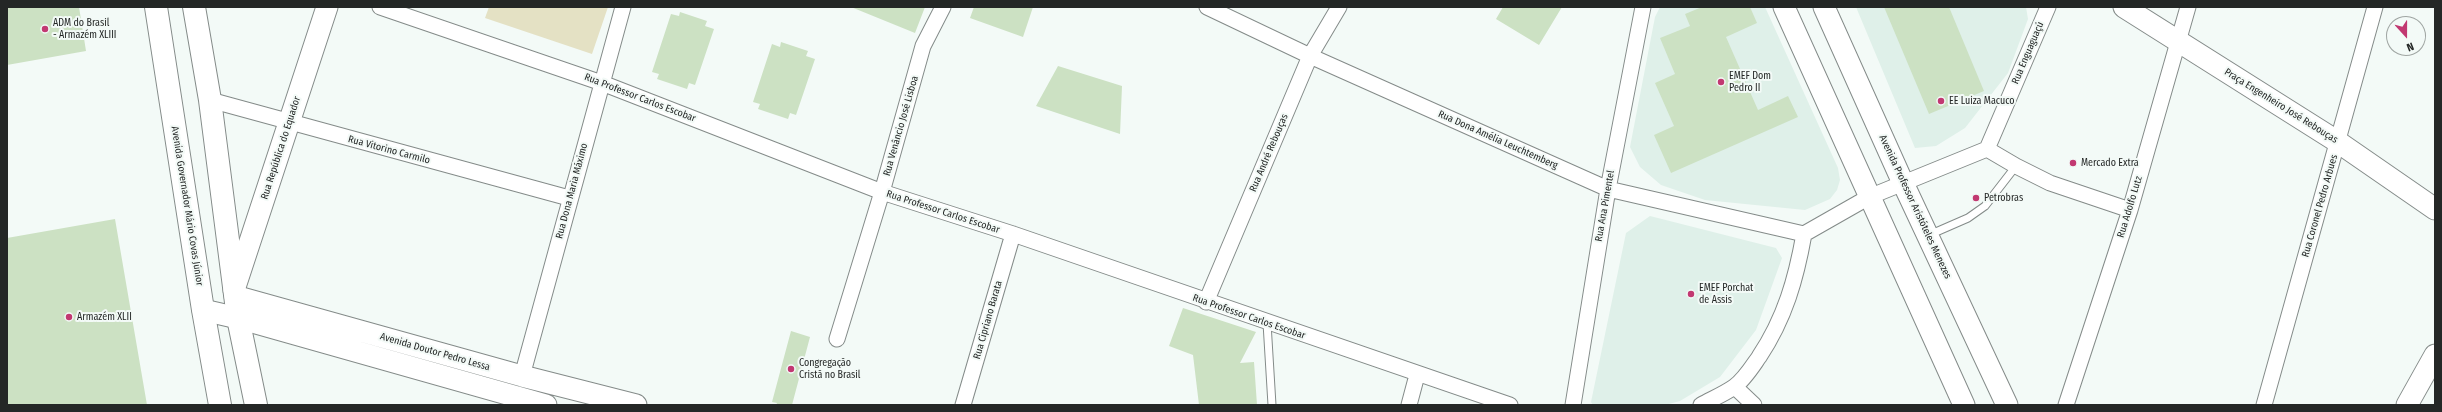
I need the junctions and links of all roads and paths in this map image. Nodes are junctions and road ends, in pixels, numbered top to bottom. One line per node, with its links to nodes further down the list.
1 (156, 7): 36 (main road, Avenida Governador Mário Covas Júnior)
2 (194, 7): 19 (main road)
3 (327, 7): 20 (main road, Rua República do Equador)
4 (380, 7): 18 (street, Rua Professor Carlos Escobar)
5 (623, 7): 18 (street, Rua Dona Maria Máximo)
6 (943, 7): 26 (street, Rua Venâncio José Lisboa)
7 (1207, 7): 17 (street, Rua Dona Amélia Leuchtemberg)
8 (1339, 7): 17 (street, Rua André Rebouças)
9 (1642, 7): 25 (street, Rua Ana Pimentel)
10 (1784, 7): 27 (main road)
11 (1824, 7): 24 (main road, Avenida Professor Aristóteles Menezes)
12 (2048, 7): 22 (street, Rua Enguaguaçú)
13 (2124, 7): 16 (main road, Praça Engenheiro José Rebouças)
14 (2188, 7): 16 (street, Rua Adolfo Lutz)
15 (2375, 7): 21 (street, Rua Coronel Pedro Arbues)
16 (2179, 41): 21 (main road, Praça Engenheiro José Rebouças); 30 (street, Rua Adolfo Lutz)
17 (1310, 56): 25 (street, Rua Dona Amélia Leuchtemberg); 35 (street, Rua André Rebouças)
18 (602, 83): 26 (street, Rua Professor Carlos Escobar); 28 (street, Rua Dona Maria Máximo)
19 (210, 100): 20 (street, Rua Vitorino Carmilo); 34 (main road)
20 (290, 123): 28 (street, Rua Vitorino Carmilo); 34 (main road, Rua República do Equador)
21 (2338, 142): 29 (main road, Praça Engenheiro José Rebouças); 61 (street, Rua Coronel Pedro Arbues)
22 (1987, 149): 23 (street); 24 (street)
23 (2016, 166): 30 (street); 33 (lane)
24 (1903, 183): 27 (street); 33 (main road, Avenida Professor Aristóteles Menezes)
25 (1608, 189): 32 (street, Rua Dona Amélia Leuchtemberg); 55 (street, Rua Ana Pimentel)
26 (882, 192): 31 (street, Rua Professor Carlos Escobar); 40 (street, Rua Venâncio José Lisboa)
27 (1869, 197): 32 (street); 58 (main road)
28 (569, 198): 43 (street, Rua Dona Maria Máximo)
29 (2435, 209)
30 (2130, 210): 60 (street, Rua Adolfo Lutz)
31 (1013, 234): 35 (street, Rua Professor Carlos Escobar); 51 (street, Rua Cipriano Barata)
32 (1804, 234): 44 (street)
33 (1928, 235): 59 (main road, Avenida Professor Aristóteles Menezes)
34 (235, 293): 37 (main road); 43 (main road, Avenida Doutor Pedro Lessa)
35 (1206, 302): 38 (street, Rua Professor Carlos Escobar)
36 (203, 310): 37 (main road); 47 (main road, Avenida Governador Mário Covas Júnior)
37 (238, 318): 45 (main road); 48 (main road)
38 (1267, 323): 42 (street, Rua Professor Carlos Escobar); 52 (lane)
39 (198, 332): 46 (lane)
40 (837, 339)
41 (2435, 355): 62 (main road)
42 (1417, 375): 53 (street); 54 (street, Rua Professor Carlos Escobar)
43 (522, 376): 50 (main road, Avenida Doutor Pedro Lessa)
44 (1735, 387): 56 (street); 57 (street)
45 (516, 401): 49 (main road)
46 (212, 405)
47 (220, 405)
48 (256, 405)
49 (546, 405)
50 (636, 405)
51 (963, 405)
52 (1272, 405)
53 (1409, 405)
54 (1510, 405)
55 (1573, 405)
56 (1701, 405)
57 (1754, 405)
58 (1964, 405)
59 (2007, 405)
60 (2066, 405)
61 (2264, 405)
62 (2407, 405)

